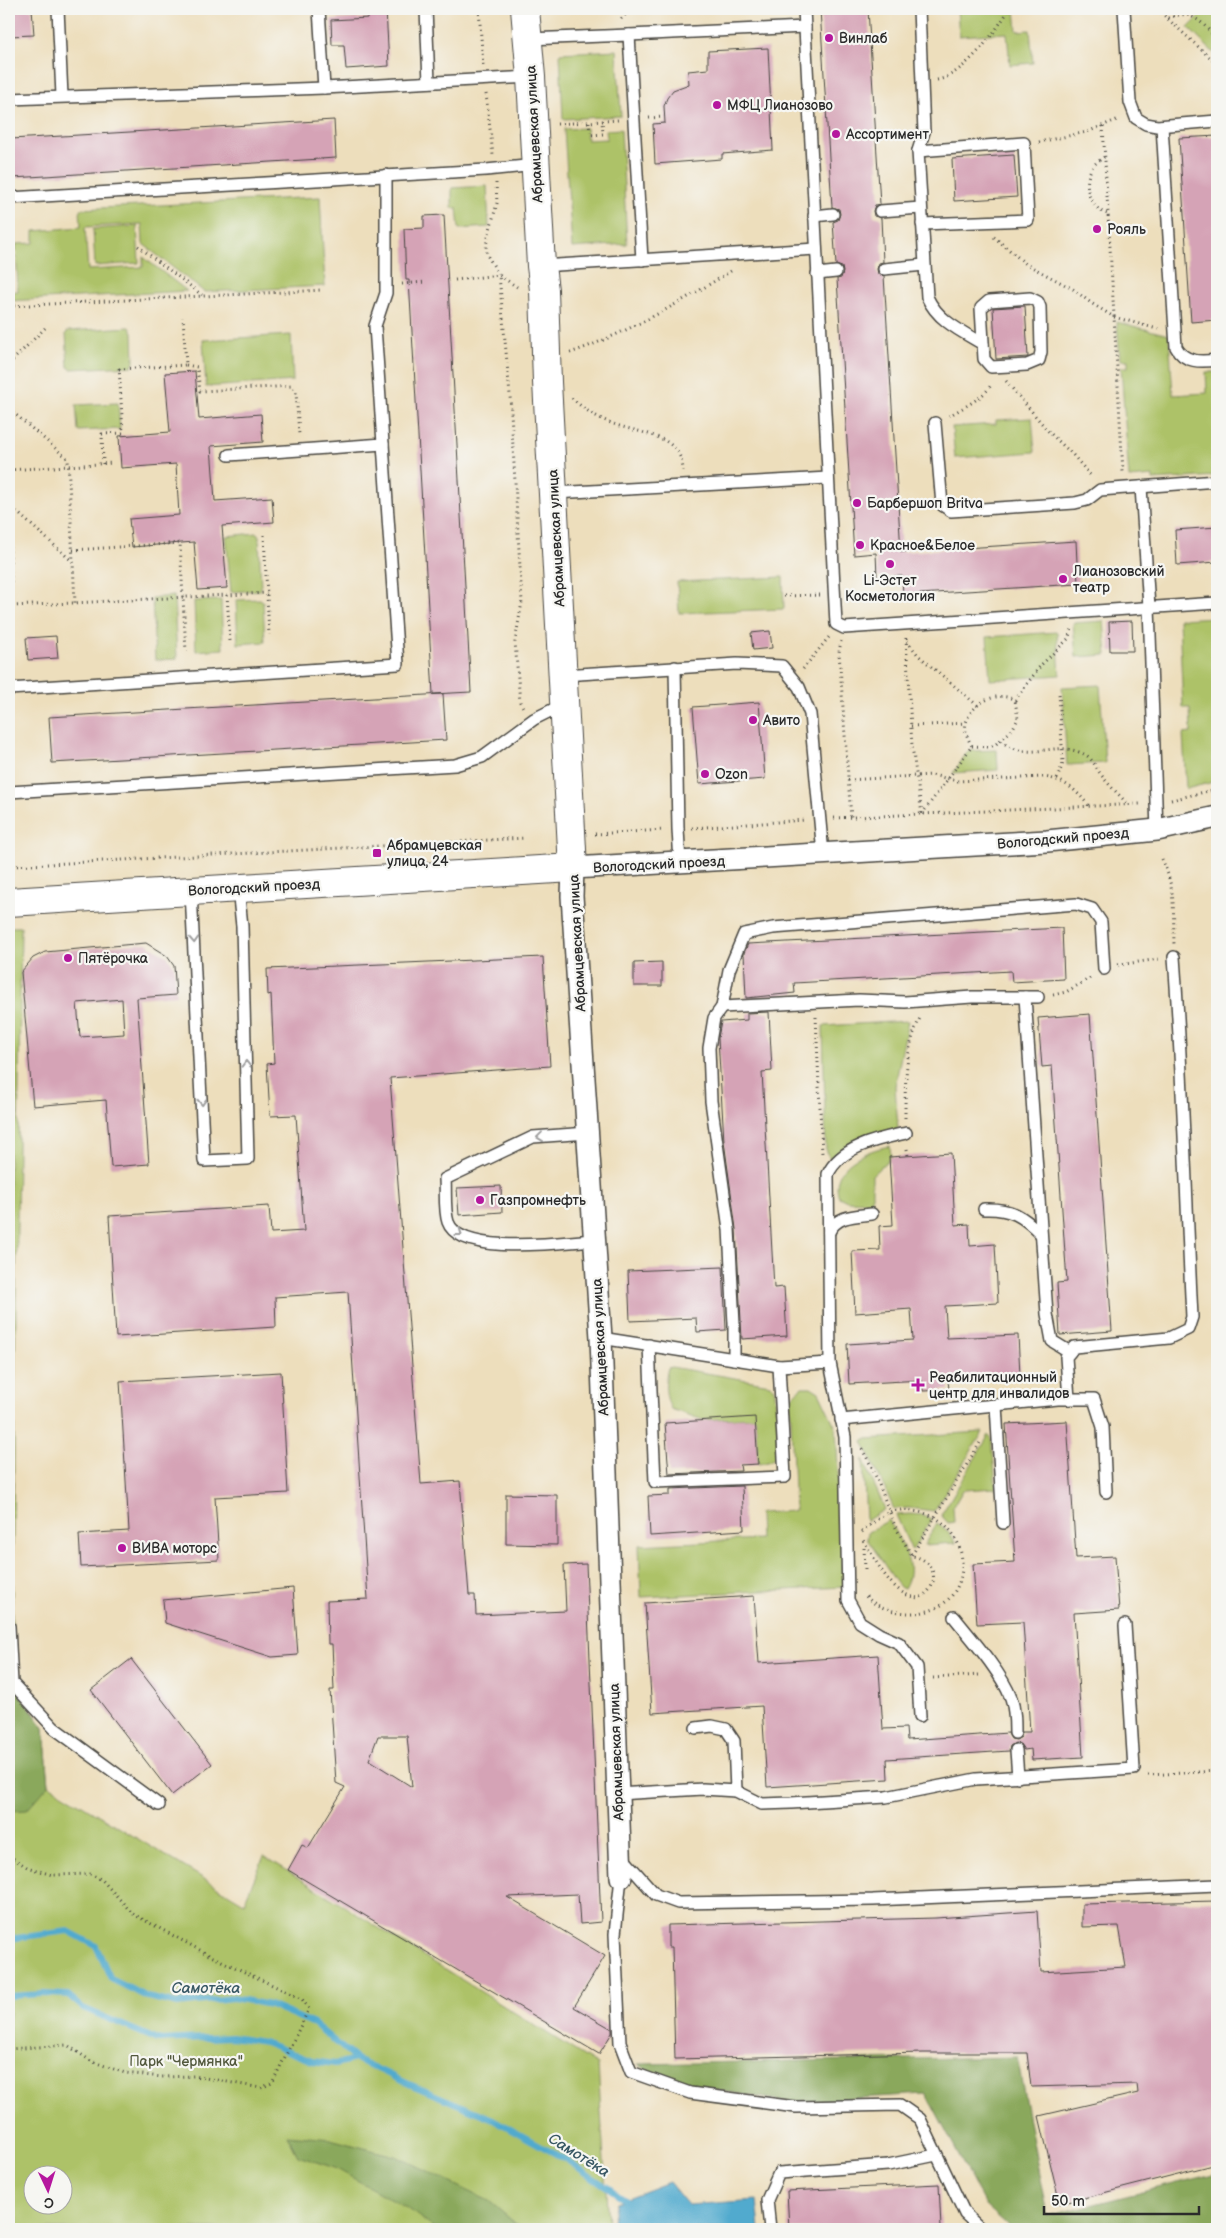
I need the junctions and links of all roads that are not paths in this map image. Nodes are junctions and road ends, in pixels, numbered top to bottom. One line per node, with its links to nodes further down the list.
1 (58, 9): 14 (lane)
2 (319, 9): 13 (lane)
3 (426, 9): 12 (lane)
4 (525, 9): 10 (street, Абрамцевская улица)
5 (804, 9): 8 (lane)
6 (919, 9): 18 (lane)
7 (1124, 9): 17 (lane)
8 (805, 27): 9 (lane); 25 (lane)
9 (629, 35): 10 (lane); 28 (lane)
10 (528, 39): 11 (street, Абрамцевская улица)
11 (531, 77): 12 (lane); 19 (street, Абрамцевская улица)
12 (429, 82): 13 (lane)
13 (324, 88): 14 (lane)
14 (62, 96): 15 (lane)
15 (9, 99)
16 (1217, 122): 17 (lane)
17 (1162, 126): 35 (lane)
18 (918, 152): 22 (lane); 26 (lane)
19 (536, 165): 20 (lane); 29 (street, Абрамцевская улица)
20 (386, 175): 21 (lane); 37 (lane)
21 (9, 198)
22 (921, 208): 23 (lane); 26 (lane)
23 (880, 211)
24 (833, 214): 25 (lane)
25 (814, 216): 27 (lane)
26 (922, 224): 30 (lane)
27 (816, 249): 28 (lane); 33 (lane)
28 (642, 260): 29 (lane)
29 (541, 266): 42 (street, Абрамцевская улица)
30 (924, 266): 31 (lane); 34 (lane)
31 (884, 269)
32 (836, 272): 33 (lane)
33 (817, 274): 39 (lane)
34 (983, 344): 34 (lane)
35 (1217, 360)
36 (935, 424): 41 (lane)
37 (383, 444): 38 (lane); 47 (lane)
38 (229, 455)
39 (828, 478): 42 (lane); 44 (lane)
40 (1217, 481): 41 (lane)
41 (1141, 487): 44 (lane)
42 (554, 493): 46 (street, Абрамцевская улица)
43 (1217, 603): 44 (lane)
44 (1148, 607): 51 (lane)
45 (675, 667): 46 (lane); 52 (lane); 53 (lane)
46 (562, 676): 48 (street, Абрамцевская улица)
47 (9, 689)
48 (564, 704): 49 (lane); 54 (street, Абрамцевская улица)
49 (9, 792)
50 (1217, 817): 51 (street, Вологодский проезд)
51 (1157, 830): 52 (street, Вологодский проезд)
52 (822, 854): 53 (street, Вологодский проезд)
53 (680, 863): 54 (street, Вологодский проезд)
54 (573, 868): 55 (street, Вологодский проезд); 63 (street, Абрамцевская улица)
55 (238, 888): 56 (street, Вологодский проезд); 56 (lane, one-way to 55)
56 (191, 891): 57 (street, Вологодский проезд)
57 (9, 902)
58 (1174, 957): 74 (lane)
59 (1104, 969): 62 (lane)
60 (1025, 997): 61 (lane); 62 (lane); 70 (lane)
61 (1038, 997)
62 (722, 1007): 75 (lane)
63 (588, 1133): 71 (street, Абрамцевская улица); 71 (lane, one-way to 71)
64 (906, 1133): 65 (lane)
65 (829, 1205): 68 (lane); 69 (lane)
66 (984, 1209): 70 (lane)
67 (872, 1214): 68 (lane)
68 (846, 1217): 69 (lane)
69 (829, 1232): 76 (lane)
70 (1042, 1234): 74 (lane)
71 (594, 1240): 72 (street, Абрамцевская улица)
72 (600, 1338): 73 (lane); 92 (street, Абрамцевская улица)
73 (649, 1345): 75 (lane); 77 (lane)
74 (1070, 1352): 78 (lane)
75 (734, 1359): 77 (lane)
76 (830, 1363): 77 (lane); 80 (lane)
77 (779, 1366)
78 (1069, 1399): 79 (lane); 81 (lane)
79 (991, 1406): 80 (lane); 82 (lane)
80 (841, 1420): 86 (lane)
81 (1106, 1492)
82 (1003, 1524)
83 (954, 1617): 88 (lane)
84 (1124, 1625): 90 (lane)
85 (9, 1626): 93 (lane)
86 (920, 1716)
87 (696, 1728): 91 (lane)
88 (1015, 1733)
89 (1016, 1750): 90 (lane)
90 (1018, 1777): 91 (lane)
91 (736, 1791): 92 (lane)
92 (617, 1794): 94 (street, Абрамцевская улица)
93 (159, 1805)
94 (620, 1854): 95 (street, Абрамцевская улица); 96 (lane)
95 (621, 1877): 97 (lane)
96 (1217, 1885)
97 (936, 2155): 98 (lane); 99 (lane)
98 (770, 2229)
99 (980, 2229)

